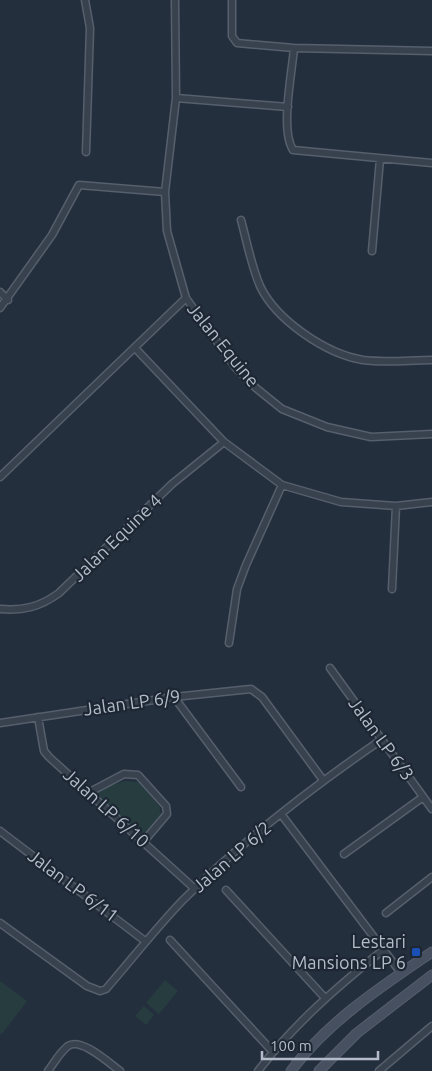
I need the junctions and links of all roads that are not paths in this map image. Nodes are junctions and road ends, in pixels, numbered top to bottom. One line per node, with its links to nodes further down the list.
1 (85, 0): 8 (street)
2 (175, 0): 6 (street, Jalan Equine)
3 (232, 0): 4 (street)
4 (294, 48): 5 (street); 7 (street)
5 (430, 53)
6 (176, 98): 7 (street); 11 (street, Jalan Equine)
7 (288, 107): 9 (street)
8 (86, 152)
9 (380, 159): 10 (street); 13 (street)
10 (432, 163)
11 (165, 192): 15 (street, Jalan Equine); 16 (street)
12 (241, 220): 19 (street)
13 (372, 251)
14 (0, 292): 16 (street)
15 (186, 298): 18 (street); 21 (street, Jalan Equine)
16 (8, 300): 17 (street)
17 (0, 308)
18 (135, 348): 22 (street); 23 (street)
19 (431, 360): 20 (street)
20 (432, 368)
21 (432, 434)
22 (224, 442): 24 (street); 28 (street, Jalan Equine 4)
23 (0, 477)
24 (282, 485): 26 (street); 29 (street)
25 (432, 502): 26 (street)
26 (396, 506): 27 (street)
27 (392, 589)
28 (0, 609)
29 (228, 643)
30 (330, 668): 34 (street, Jalan LP 6/3)
31 (174, 697): 32 (street, Jalan LP 6/9); 35 (street, Jalan LP 6/9); 36 (street)
32 (38, 716): 33 (street, Jalan LP 6/9); 37 (street, Jalan LP 6/10)
33 (0, 722)
34 (381, 740): 35 (street, Jalan LP 6/2); 38 (street, Jalan LP 6/3)
35 (322, 780): 40 (street, Jalan LP 6/2)
36 (241, 787)
37 (88, 793): 42 (street, Jalan LP 6/10); 42 (street)
38 (423, 797): 39 (street, Jalan LP 6/3); 43 (street)
39 (432, 809)
40 (281, 814): 45 (street, Jalan LP 6/2); 51 (street)
41 (0, 831): 49 (street, Jalan LP 6/11)
42 (144, 841): 45 (street, Jalan LP 6/10)
43 (344, 854)
44 (432, 877): 47 (street)
45 (195, 888): 49 (street, Jalan LP 6/2)
46 (226, 890): 55 (street)
47 (386, 913)
48 (0, 923): 49 (street, Jalan LP 6/2)
49 (145, 940)
50 (170, 940): 57 (street)
51 (383, 950): 53 (street); 55 (street)
52 (432, 952): 53 (main road)
53 (401, 973): 61 (main road)
54 (432, 975): 62 (main road)
55 (325, 998): 57 (street)
56 (432, 1026): 63 (street)
57 (273, 1052): 60 (street)
58 (48, 1071): 59 (street)
59 (120, 1071)
60 (258, 1071)
61 (291, 1071)
62 (319, 1071)
63 (379, 1071)

